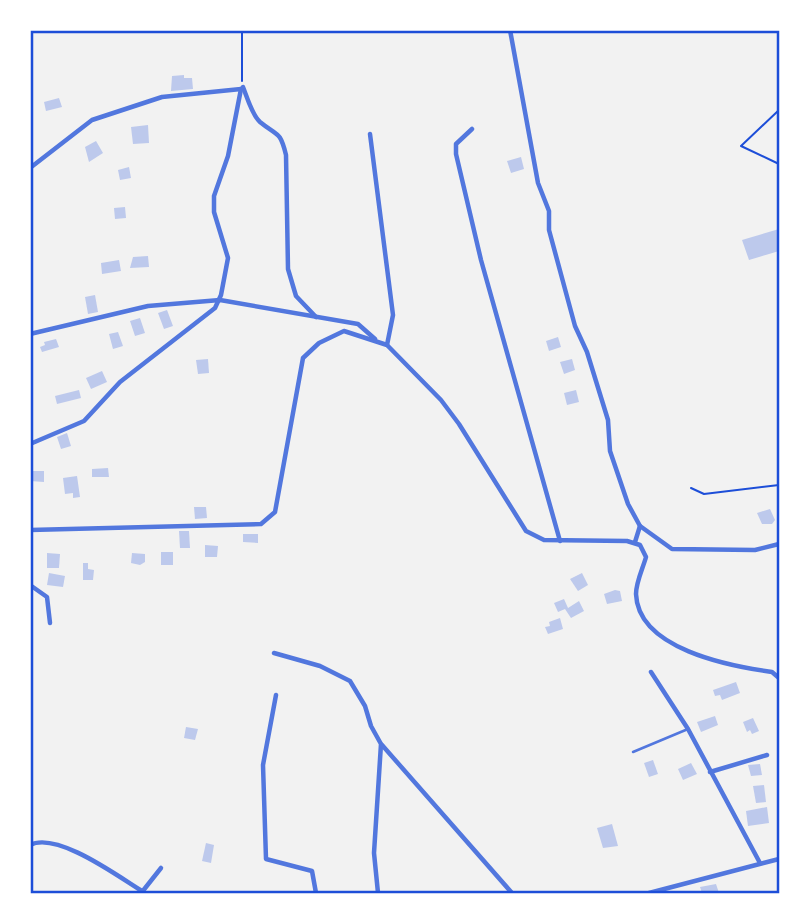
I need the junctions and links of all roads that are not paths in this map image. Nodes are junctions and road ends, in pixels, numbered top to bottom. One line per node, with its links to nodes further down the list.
1 (510, 30): 12 (street)
2 (242, 87): 5 (street); 6 (street); 7 (street)
3 (472, 129): 14 (street)
4 (370, 134): 10 (street)
5 (30, 167)
6 (220, 300): 7 (street); 8 (street); 11 (street)
7 (317, 317): 9 (street)
8 (30, 334)
9 (378, 342): 10 (street); 13 (street)
10 (387, 345): 14 (street)
11 (30, 444)
12 (640, 526): 15 (street); 16 (street)
13 (30, 530)
14 (560, 541): 15 (street)
15 (635, 542): 21 (street)
16 (779, 544)
17 (30, 585): 18 (street)
18 (50, 623)
19 (274, 653): 24 (street)
20 (651, 672): 23 (street)
21 (779, 678)
22 (276, 695): 33 (street)
23 (688, 729): 25 (lane); 27 (street)
24 (381, 744): 34 (street); 35 (street)
25 (633, 752)
26 (766, 755): 27 (street)
27 (710, 772): 30 (street)
28 (30, 845): 32 (street)
29 (779, 859): 30 (street)
30 (760, 863): 36 (street)
31 (161, 868): 32 (street)
32 (142, 892)
33 (316, 893)
34 (378, 893)
35 (512, 893)
36 (649, 893)

